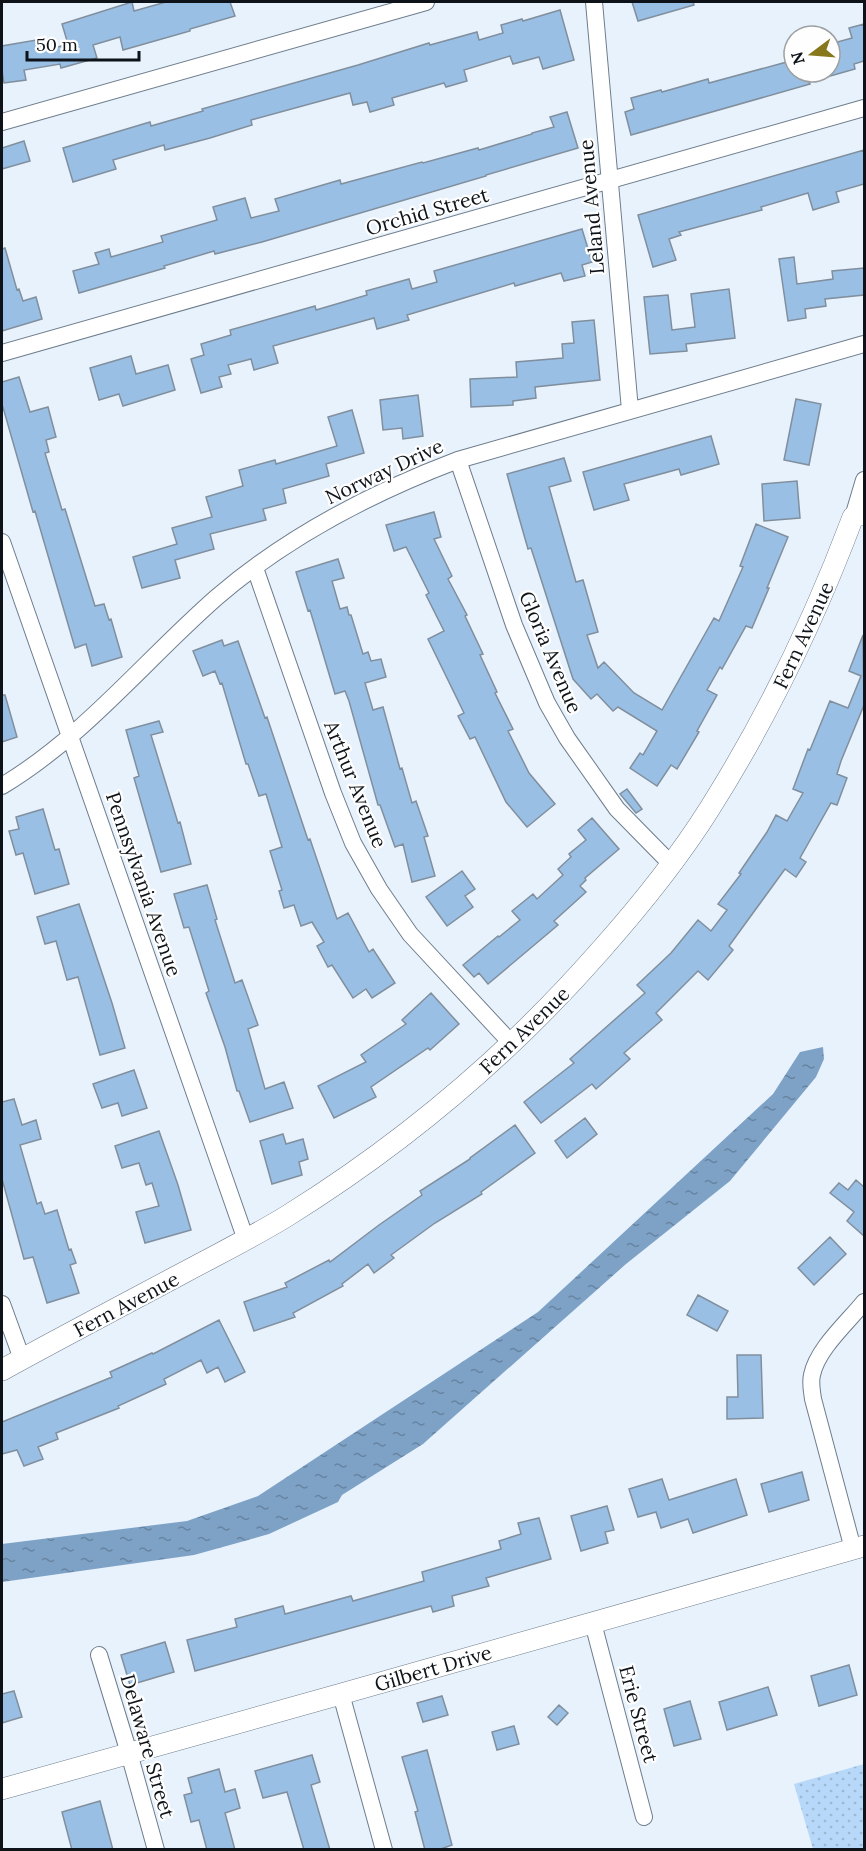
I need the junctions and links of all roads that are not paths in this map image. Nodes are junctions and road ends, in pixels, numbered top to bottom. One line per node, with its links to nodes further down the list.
1 (426, 2): 4 (street)
2 (594, 2): 5 (street, Leland Avenue)
3 (864, 108): 5 (street, Orchid Street)
4 (2, 122)
5 (610, 181): 7 (street, Orchid Street); 8 (street, Leland Avenue)
6 (864, 344): 8 (street, Norway Drive)
7 (2, 353)
8 (630, 410): 9 (street, Norway Drive)
9 (458, 460): 13 (street, Norway Drive); 16 (street, Gloria Avenue)
10 (864, 480): 11 (street)
11 (859, 515): 16 (street, Fern Avenue)
12 (2, 542): 14 (street, Pennsylvania Avenue)
13 (255, 568): 14 (street, Norway Drive); 17 (street, Arthur Avenue)
14 (70, 736): 15 (street, Norway Drive); 18 (street, Pennsylvania Avenue)
15 (2, 786)
16 (671, 864): 17 (street, Fern Avenue)
17 (512, 1044): 18 (street, Fern Avenue)
18 (246, 1240): 21 (street, Fern Avenue)
19 (864, 1302): 23 (street)
20 (2, 1304): 21 (street)
21 (22, 1359): 22 (street, Fern Avenue)
22 (2, 1370)
23 (859, 1547): 24 (street, Gilbert Drive)
24 (592, 1623): 26 (street, Gilbert Drive); 29 (street, Erie Street)
25 (99, 1655): 27 (street, Delaware Street)
26 (341, 1694): 27 (street, Gilbert Drive); 31 (street)
27 (129, 1753): 28 (street, Gilbert Drive); 30 (street, Delaware Street)
28 (2, 1788)
29 (644, 1817)
30 (156, 1850)
31 (384, 1850)

